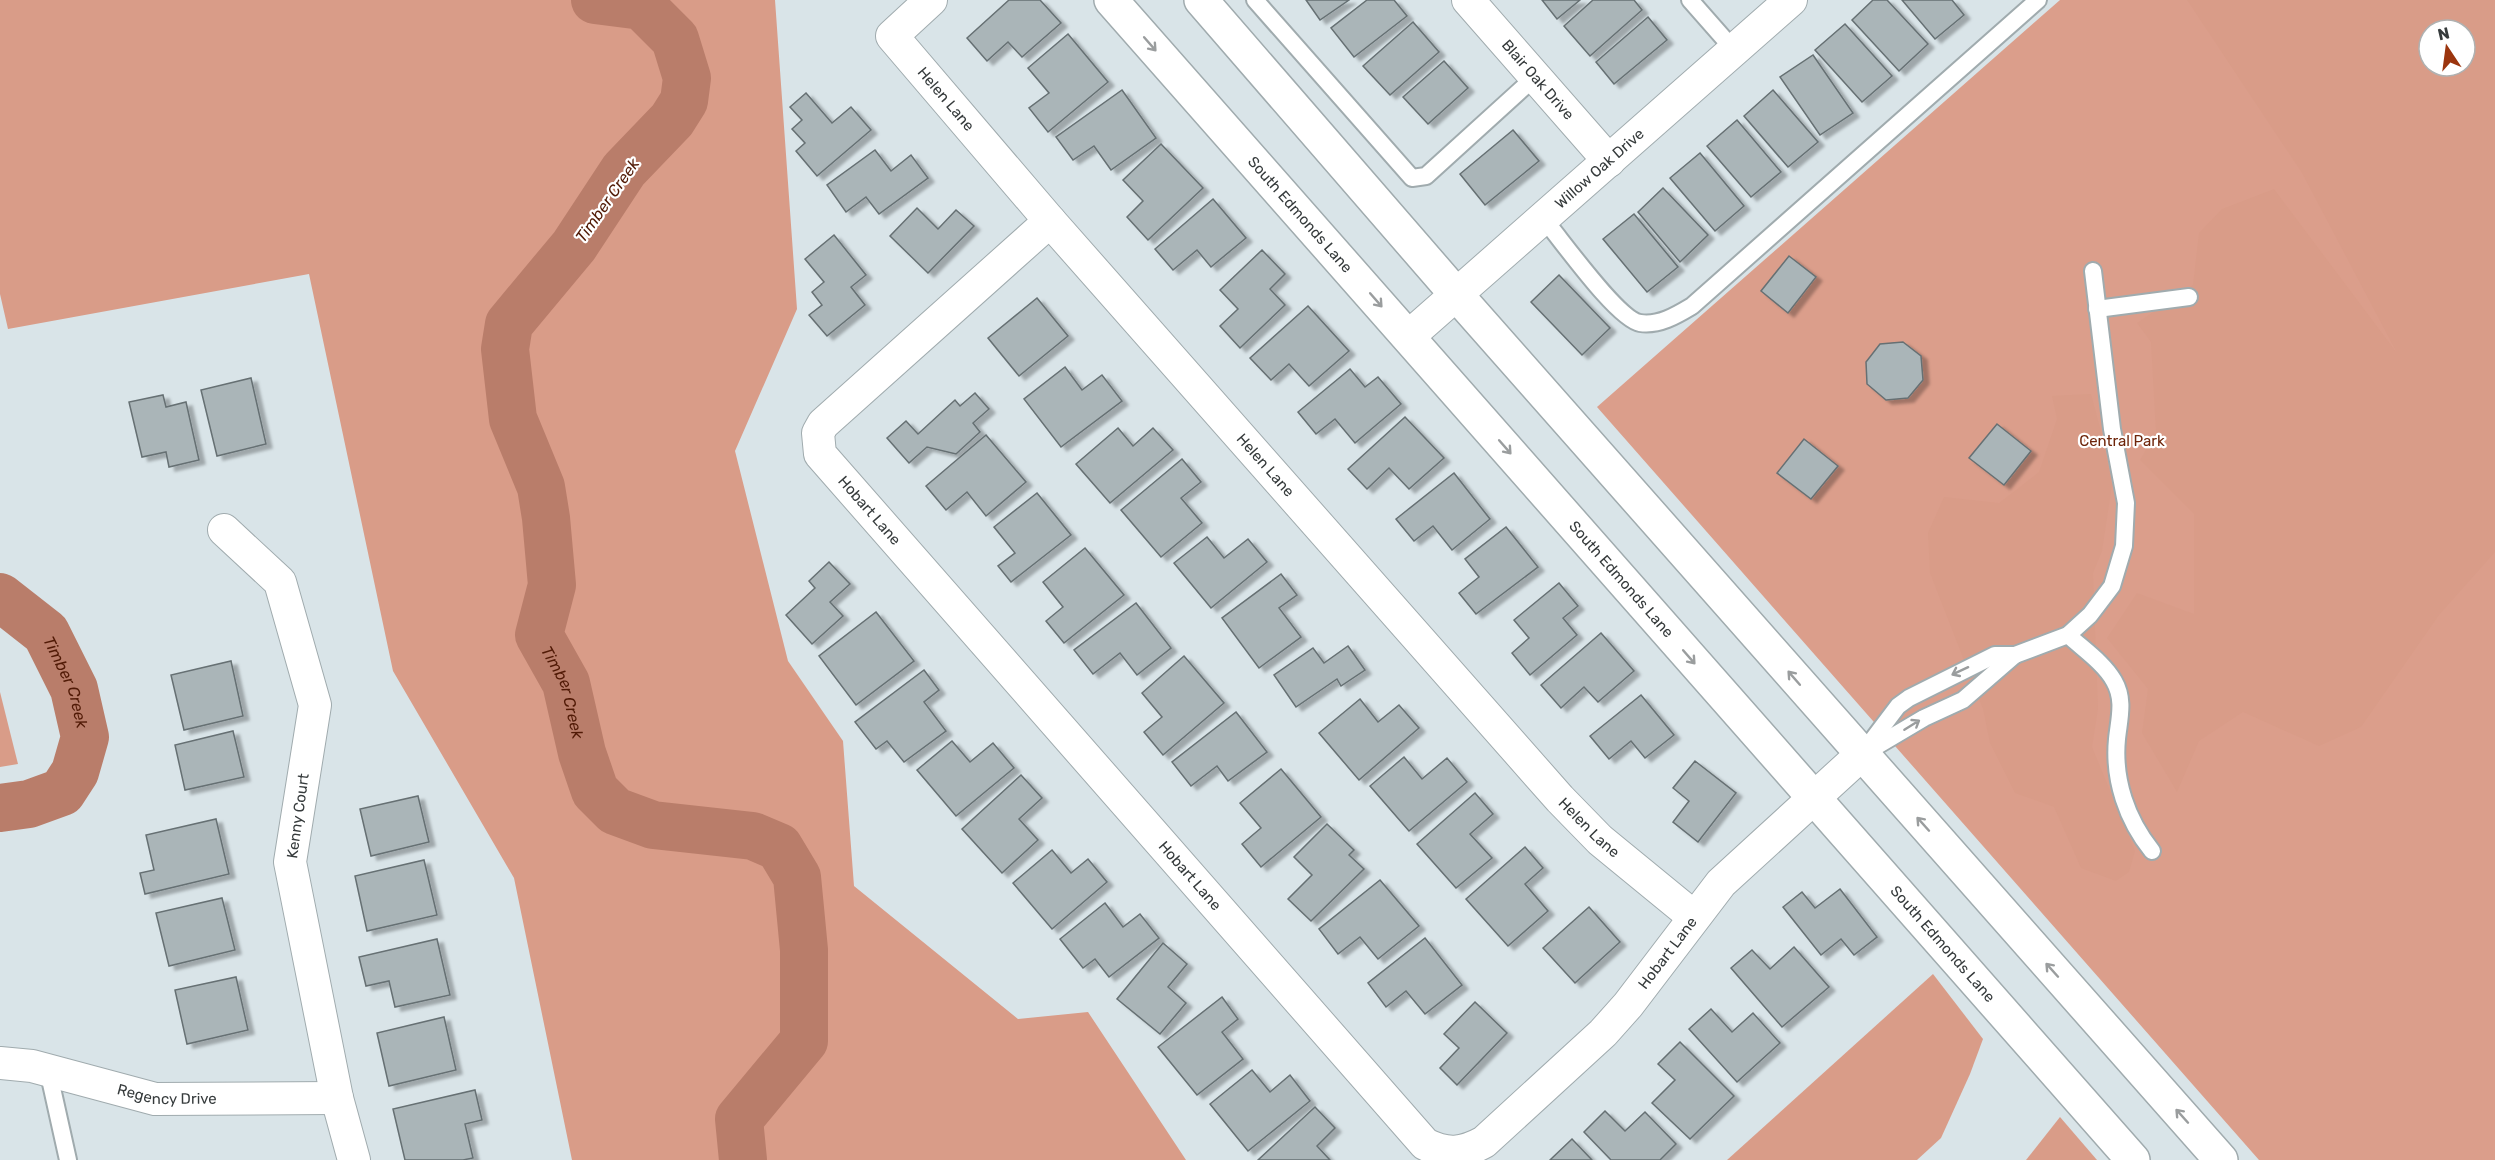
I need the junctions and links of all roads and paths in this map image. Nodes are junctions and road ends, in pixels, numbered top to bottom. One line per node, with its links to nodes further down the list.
1 (931, 0): 13 (street, Helen Lane)
2 (1111, 0): 18 (main road, South Edmonds Lane, one-way to 18)
3 (1200, 0): 15 (main road)
4 (1255, 0): 10 (lane)
5 (1468, 0): 10 (street, Blair Oak Drive)
6 (1690, 0): 9 (lane)
7 (1791, 0): 9 (street, Willow Oak Drive)
8 (2038, 0): 12 (lane)
9 (1734, 50): 11 (street, Willow Oak Drive)
10 (1535, 77): 11 (street, Blair Oak Drive)
11 (1609, 161): 12 (street, Willow Oak Drive)
12 (1543, 218): 15 (street, Willow Oak Drive)
13 (1050, 221): 25 (street, Helen Lane); 25 (street, Hobart Lane)
14 (2093, 271): 17 (lane)
15 (1455, 293): 18 (street, Willow Oak Drive); 22 (main road, one-way to 15)
16 (2189, 297): 17 (lane)
17 (2097, 309): 20 (lane)
18 (1408, 336): 23 (main road, South Edmonds Lane, one-way to 23)
19 (224, 530): 28 (street, Kenny Court)
20 (2068, 635): 21 (lane); 24 (lane)
21 (2015, 655): 22 (lane, one-way to 21); 22 (lane, one-way to 22)
22 (1861, 755): 23 (street); 32 (main road, one-way to 22)
23 (1813, 798): 25 (street, Hobart Lane); 31 (main road, South Edmonds Lane)
24 (2152, 851)
25 (1694, 917)
26 (0, 1063): 27 (street, Regency Drive)
27 (48, 1070): 28 (street, Regency Drive); 29 (lane)
28 (337, 1098): 30 (street, Kenny Court)
29 (68, 1160)
30 (354, 1160)
31 (2133, 1160)
32 (2221, 1160)

